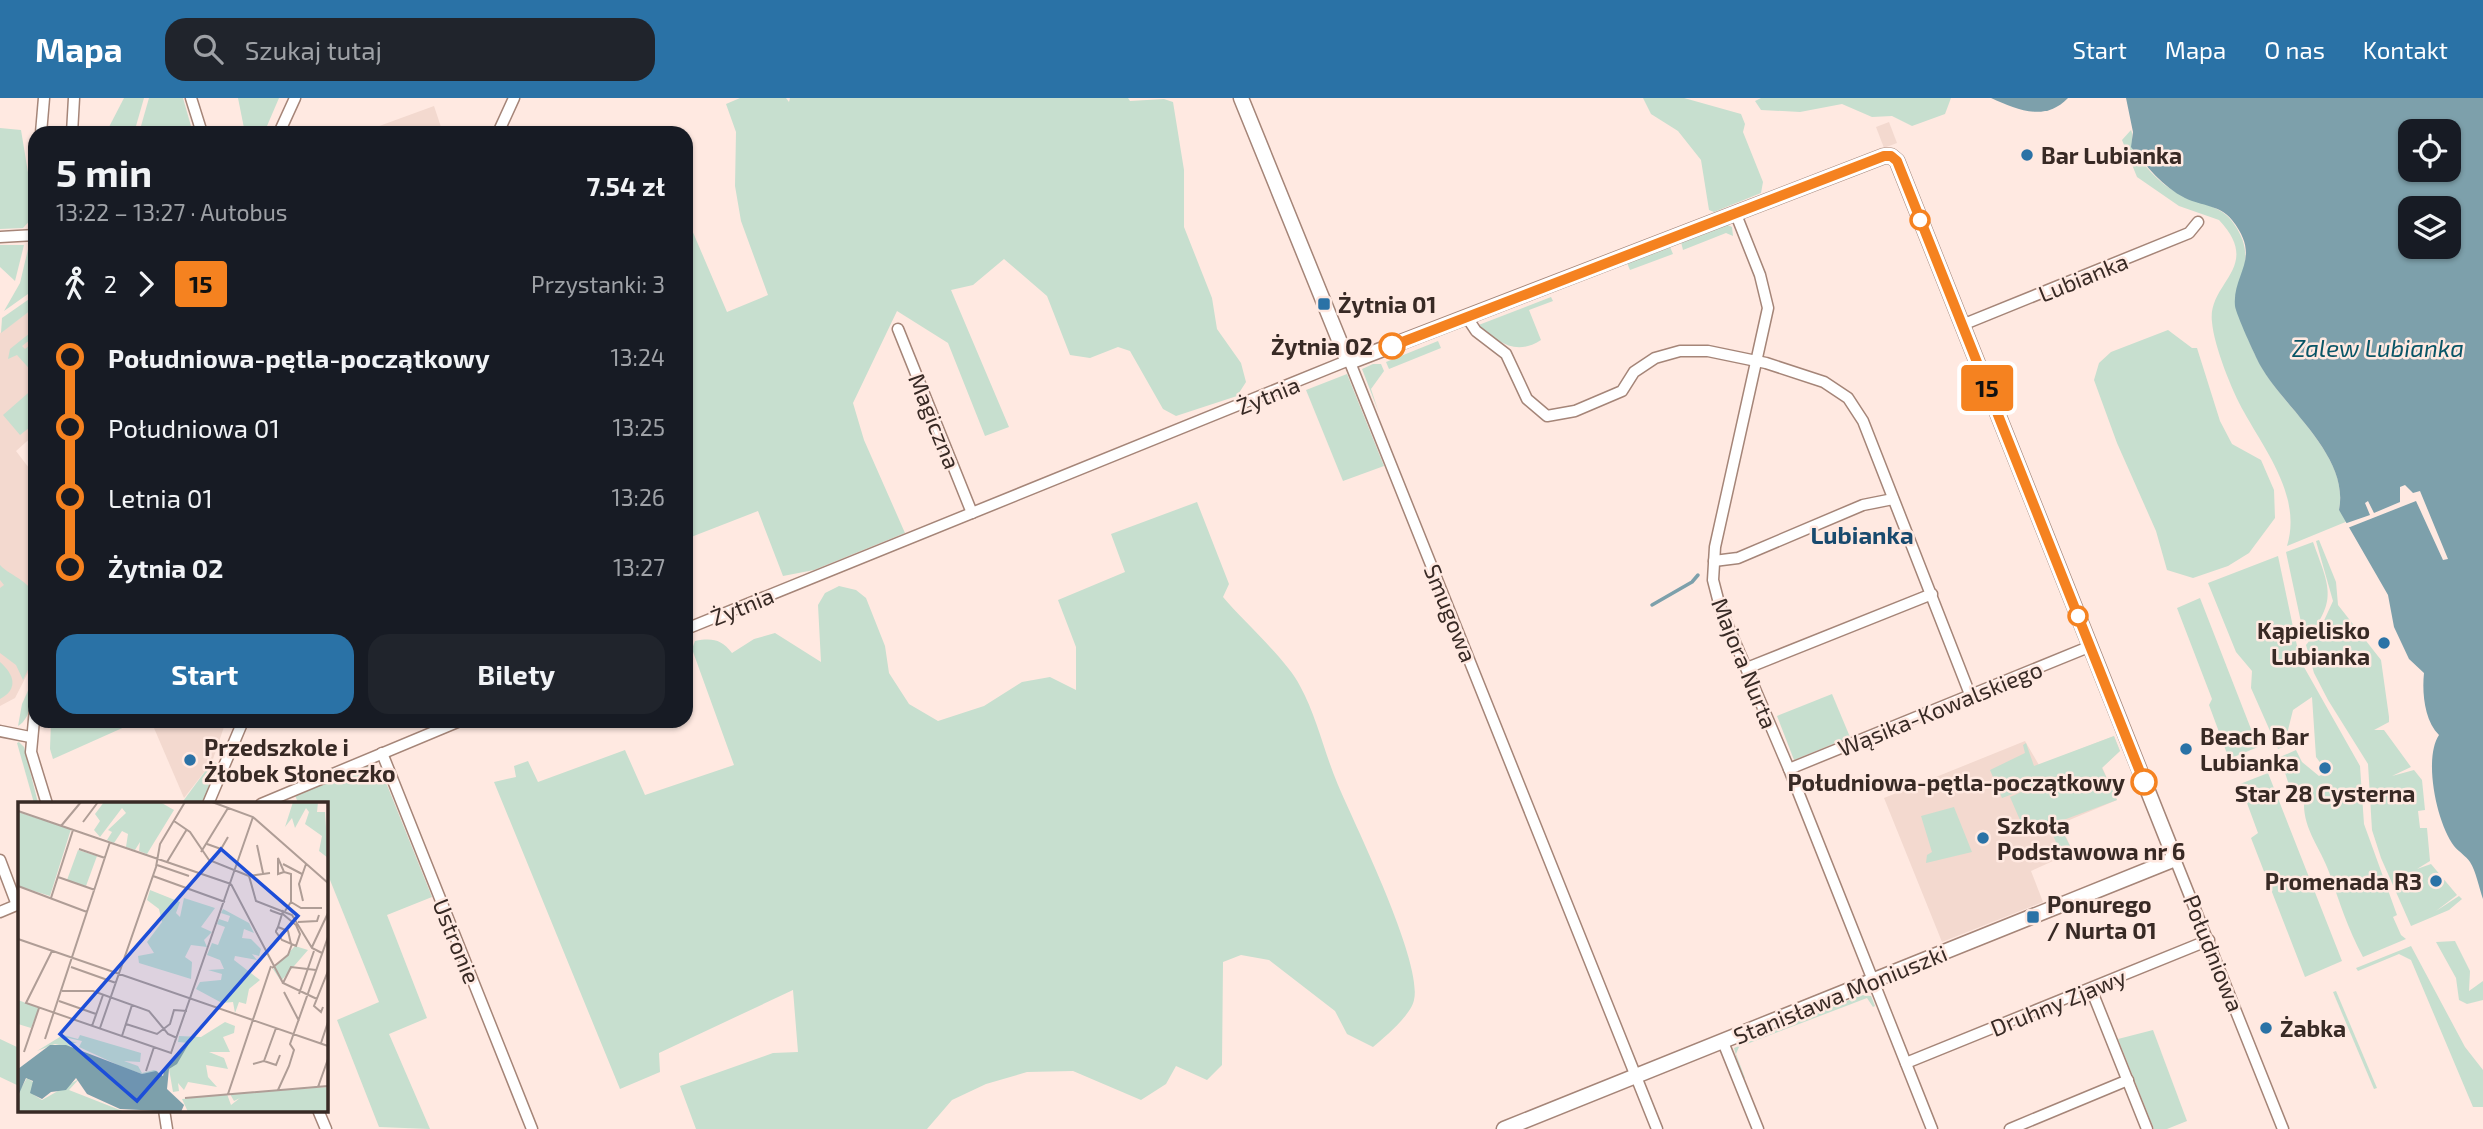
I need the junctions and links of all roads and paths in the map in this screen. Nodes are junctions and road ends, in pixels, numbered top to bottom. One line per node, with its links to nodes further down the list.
1 (44, 98): 7 (street)
2 (74, 98): 8 (street)
3 (191, 98): 9 (street)
4 (295, 98): 10 (street)
5 (514, 98): 11 (street)
6 (1241, 98): 20 (street, Smugowa)
7 (42, 126)
8 (72, 126)
9 (200, 126)
10 (282, 126)
11 (501, 126)
12 (1891, 156): 13 (street, Żytnia); 18 (street, Południowa)
13 (1735, 212): 17 (street, Żytnia); 21 (street, Majora Nurta)
14 (2198, 222): 18 (street, Lubianka)
15 (28, 235): 16 (street)
16 (0, 237)
17 (1466, 316): 20 (street, Żytnia); 21 (street)
18 (1962, 325): 27 (street, Południowa)
19 (898, 329): 23 (street, Magiczna)
20 (1349, 360): 23 (street, Żytnia); 49 (street, Smugowa)
21 (1757, 361): 22 (street); 24 (street, Majora Nurta)
22 (1893, 499): 24 (street); 25 (street)
23 (972, 513): 26 (street, Żytnia)
24 (1714, 561): 28 (street, Majora Nurta)
25 (1932, 594): 28 (street); 29 (street)
26 (693, 626)
27 (2091, 646): 29 (street, Wąsika-Kowalskiego); 40 (street, Południowa)
28 (1747, 668): 36 (street, Majora Nurta)
29 (1971, 697): 36 (street, Wąsika-Kowalskiego)
30 (32, 728): 34 (street)
31 (240, 728): 38 (street)
32 (443, 728): 35 (street)
33 (0, 731): 34 (street)
34 (30, 737): 37 (street)
35 (382, 753): 39 (street); 53 (street, Ustronie)
36 (1788, 769): 45 (street, Majora Nurta)
37 (47, 802)
38 (208, 802)
39 (263, 802)
40 (2175, 859): 44 (street, Południowa); 45 (street, Stanisława Moniuszki)
41 (0, 860): 42 (street)
42 (18, 904): 43 (street)
43 (0, 912)
44 (2209, 940): 46 (street, Druhny Zjawy); 60 (street, Południowa)
45 (1873, 980): 47 (street, Stanisława Moniuszki); 48 (street, Majora Nurta)
46 (2091, 989): 48 (street, Druhny Zjawy); 50 (street)
47 (1723, 1042): 49 (street, Stanisława Moniuszki); 56 (street)
48 (1906, 1063): 57 (street, Majora Nurta)
49 (1636, 1076): 54 (street, Stanisława Moniuszki); 55 (street, Smugowa)
50 (2128, 1080): 58 (street); 59 (street)
51 (319, 1112): 52 (street)
52 (326, 1129)
53 (532, 1129)
54 (1504, 1129)
55 (1657, 1129)
56 (1758, 1129)
57 (1932, 1129)
58 (2010, 1129)
59 (2147, 1129)
60 (2283, 1129)

